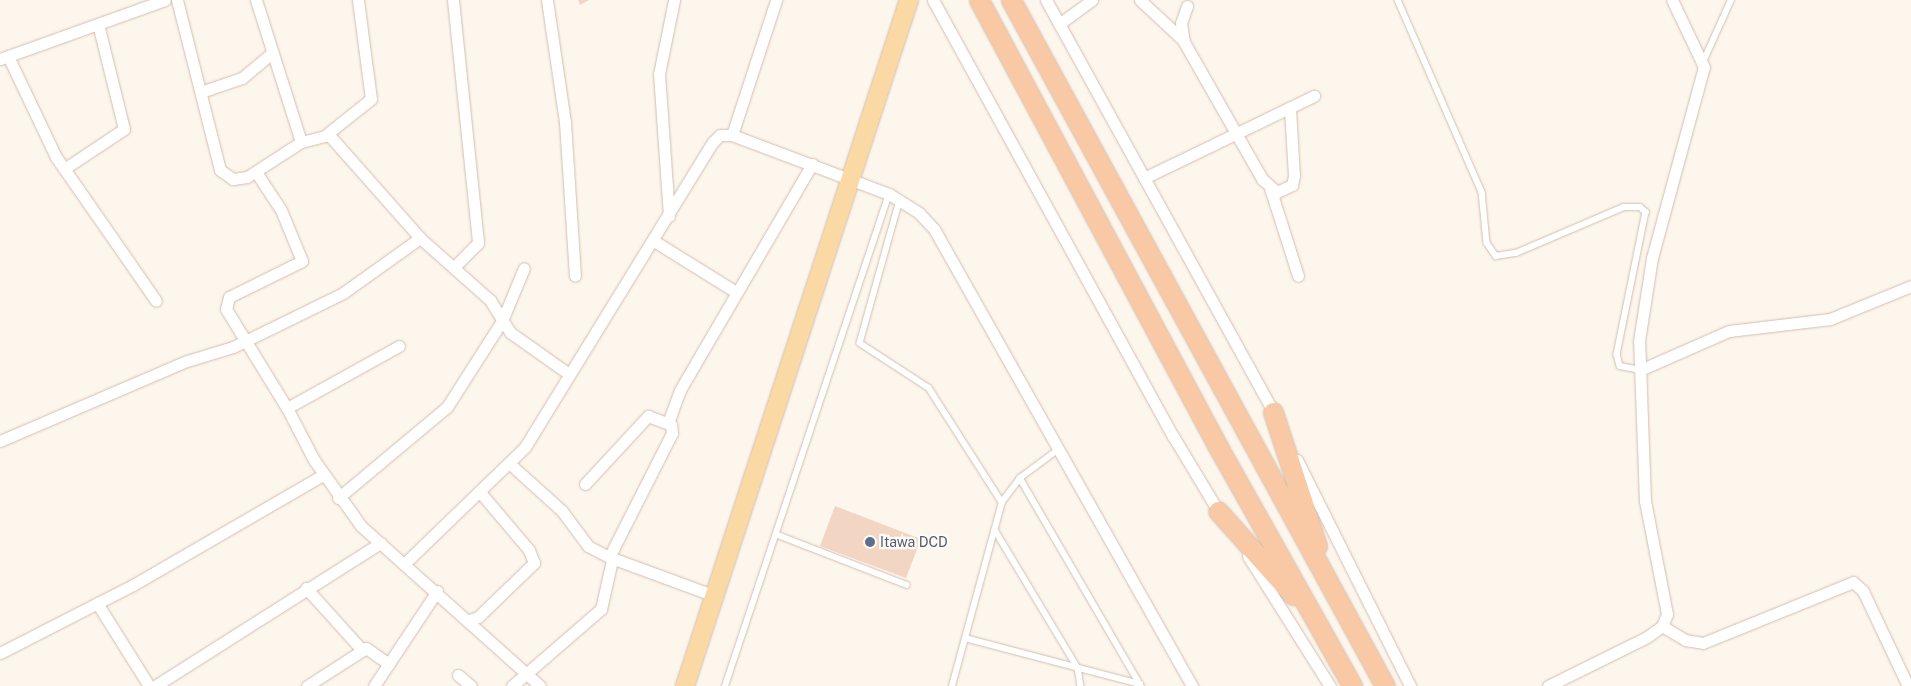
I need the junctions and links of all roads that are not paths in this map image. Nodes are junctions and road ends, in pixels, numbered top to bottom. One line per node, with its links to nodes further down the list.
1 (165, 0): 20 (street)
2 (177, 0): 26 (street)
3 (256, 0): 23 (street)
4 (358, 0): 29 (street)
5 (453, 0): 44 (street)
6 (547, 0): 46 (street)
7 (674, 0): 41 (street)
8 (776, 0): 30 (street)
9 (909, 0): 36 (main road)
10 (933, 0): 68 (street)
11 (979, 0): 81 (highway)
12 (1011, 0): 75 (highway)
13 (1046, 0): 21 (street)
14 (1092, 0): 21 (street)
15 (1140, 0): 22 (street)
16 (1398, 0): 54 (lane)
17 (1672, 0): 25 (street)
18 (1731, 0): 25 (lane)
19 (1187, 6): 22 (street)
20 (98, 24): 24 (street); 34 (street)
21 (1059, 24): 37 (street)
22 (1184, 42): 31 (street)
23 (272, 53): 26 (street); 32 (street)
24 (4, 57): 34 (street)
25 (1702, 57): 54 (street)
26 (202, 92): 35 (street)
27 (1314, 96): 28 (street)
28 (1290, 109): 31 (street); 38 (street)
29 (327, 134): 32 (street); 42 (street)
30 (732, 135): 33 (street); 41 (street)
31 (1236, 135): 37 (street); 38 (street)
32 (301, 142): 35 (street)
33 (812, 164): 36 (street); 49 (street)
34 (64, 170): 50 (street)
35 (256, 172): 52 (street)
36 (849, 177): 39 (street); 78 (main road)
37 (1144, 178): 57 (street)
38 (1270, 188): 47 (street)
39 (889, 194): 40 (street); 70 (lane)
40 (900, 200): 60 (street); 67 (lane)
41 (668, 216): 43 (street)
42 (420, 238): 44 (street); 52 (street)
43 (654, 240): 49 (street); 55 (street)
44 (455, 266): 51 (street)
45 (524, 268): 51 (street)
46 (575, 276)
47 (1298, 276)
48 (1911, 286): 54 (street)
49 (736, 292): 58 (street)
50 (156, 301)
51 (502, 320): 55 (street); 66 (street)
52 (245, 339): 56 (street); 59 (street)
53 (400, 346): 56 (street)
54 (1638, 370): 82 (street)
55 (569, 374): 61 (street)
56 (288, 408): 62 (street)
57 (1273, 412): 75 (highway); 106 (street)
58 (668, 423): 64 (street); 72 (street)
59 (0, 441)
60 (1059, 448): 63 (lane); 102 (street)
61 (510, 464): 65 (street); 72 (street)
62 (323, 475): 66 (street); 79 (street)
63 (1020, 478): 67 (lane); 90 (lane)
64 (585, 484)
65 (479, 491): 73 (street); 80 (street)
66 (338, 498): 71 (street)
67 (1002, 502): 69 (lane)
68 (1218, 511): 81 (highway); 103 (street)
69 (995, 530): 83 (lane); 87 (lane)
70 (778, 535): 74 (lane); 99 (lane)
71 (380, 543): 73 (street); 76 (street)
72 (611, 559): 78 (street); 88 (street)
73 (404, 564): 77 (street)
74 (907, 585)
75 (1330, 587): 105 (highway)
76 (306, 588): 84 (street); 92 (street)
77 (437, 591): 80 (street); 86 (street)
78 (715, 596): 98 (main road)
79 (96, 603): 85 (street); 91 (street)
80 (469, 620): 88 (street)
81 (1319, 624): 104 (highway)
82 (1662, 626): 107 (street); 108 (street)
83 (965, 638): 87 (lane); 100 (lane)
84 (362, 650): 86 (street); 93 (street)
85 (0, 653)
86 (389, 664): 94 (street)
87 (1078, 668): 90 (lane); 101 (lane)
88 (527, 673): 96 (street); 97 (street)
89 (458, 675): 95 (street)
90 (1140, 685)
91 (149, 686)
92 (155, 686)
93 (307, 686)
94 (374, 686)
95 (471, 686)
96 (512, 686)
97 (540, 686)
98 (685, 686)
99 (725, 686)
100 (952, 686)
101 (1080, 686)
102 (1192, 686)
103 (1330, 686)
104 (1352, 686)
105 (1385, 686)
106 (1410, 686)
107 (1548, 686)
108 (1908, 686)

